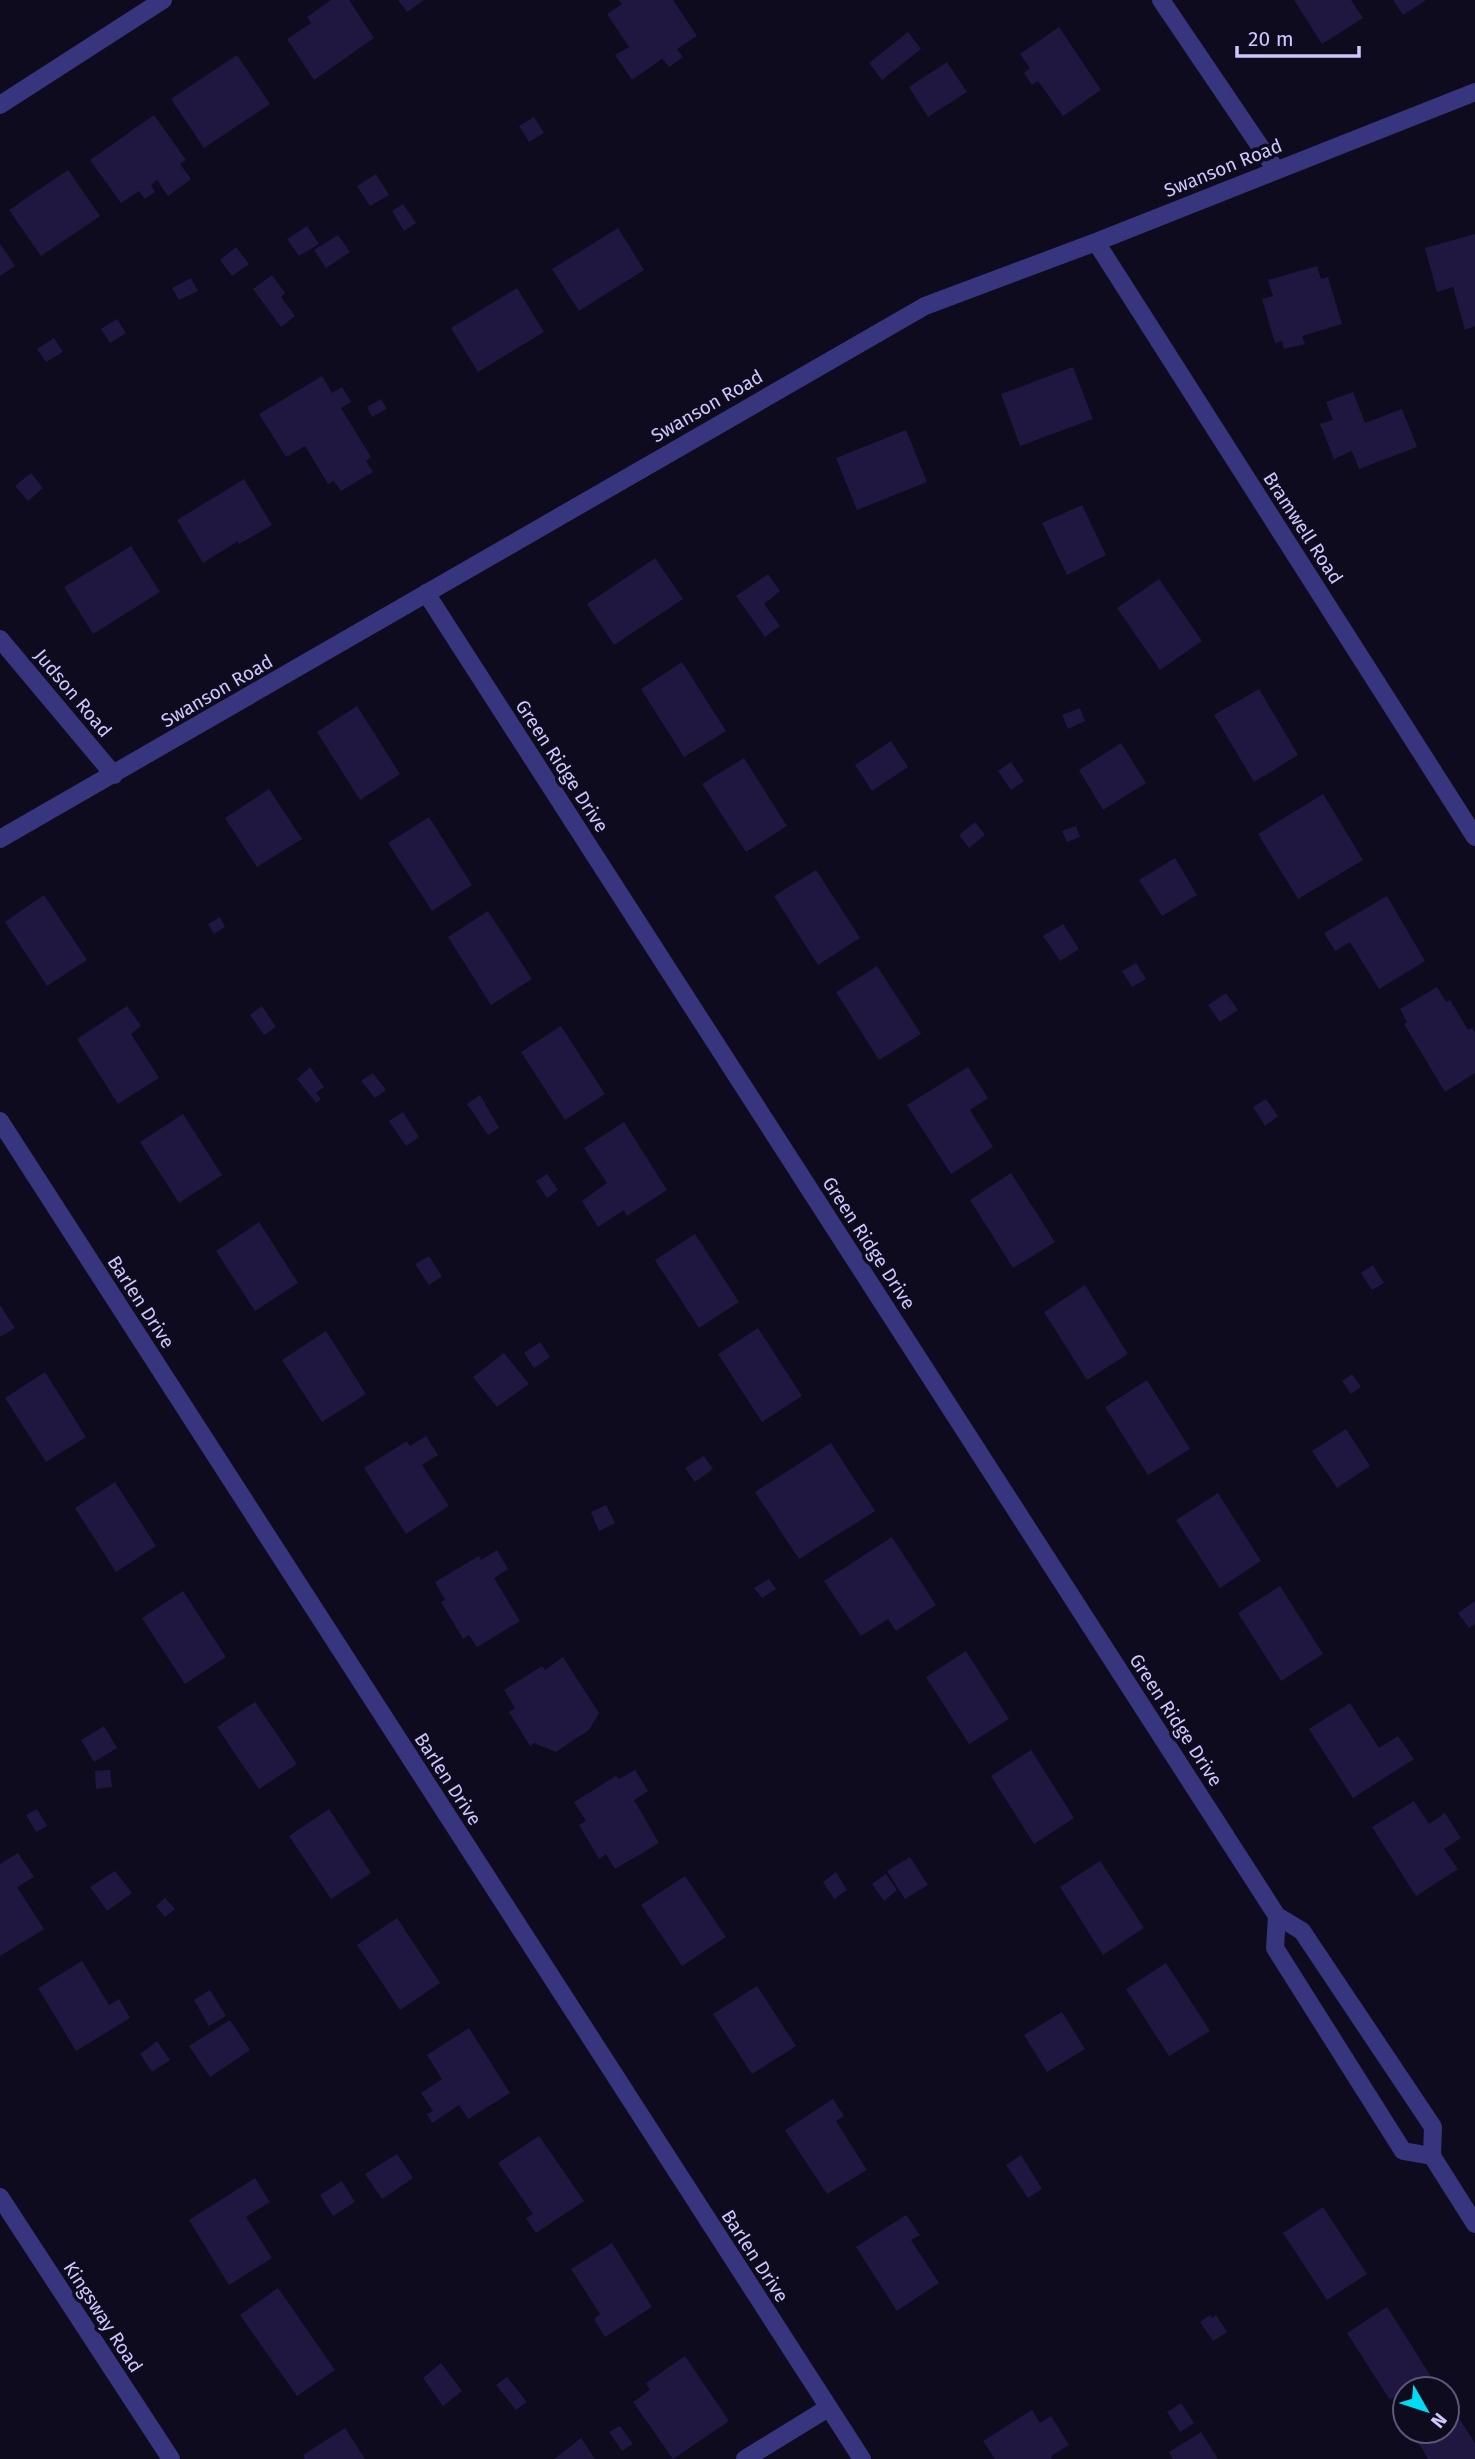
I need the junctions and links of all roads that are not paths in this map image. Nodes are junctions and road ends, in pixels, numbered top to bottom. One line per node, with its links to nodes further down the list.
1 (163, 0): 4 (street)
2 (1161, 0): 5 (street)
3 (1475, 92): 5 (street, Swanson Road)
4 (0, 105)
5 (1276, 170): 6 (street, Swanson Road)
6 (1096, 242): 7 (street, Swanson Road); 10 (street, Bramwell Road)
7 (426, 593): 9 (street, Swanson Road); 13 (street, Green Ridge Drive)
8 (0, 639): 9 (street, Judson Road)
9 (114, 775): 11 (street, Swanson Road)
10 (1475, 836)
11 (0, 839)
12 (0, 1121): 17 (street, Barlen Drive)
13 (1277, 1916): 14 (street, Green Ridge Drive); 14 (street)
14 (1432, 2157): 16 (street, Green Ridge Drive)
15 (0, 2197): 18 (street, Kingsway Road)
16 (1475, 2224)
17 (828, 2408): 19 (street); 20 (street, Barlen Drive)
18 (171, 2459)
19 (745, 2459)
20 (862, 2459)

